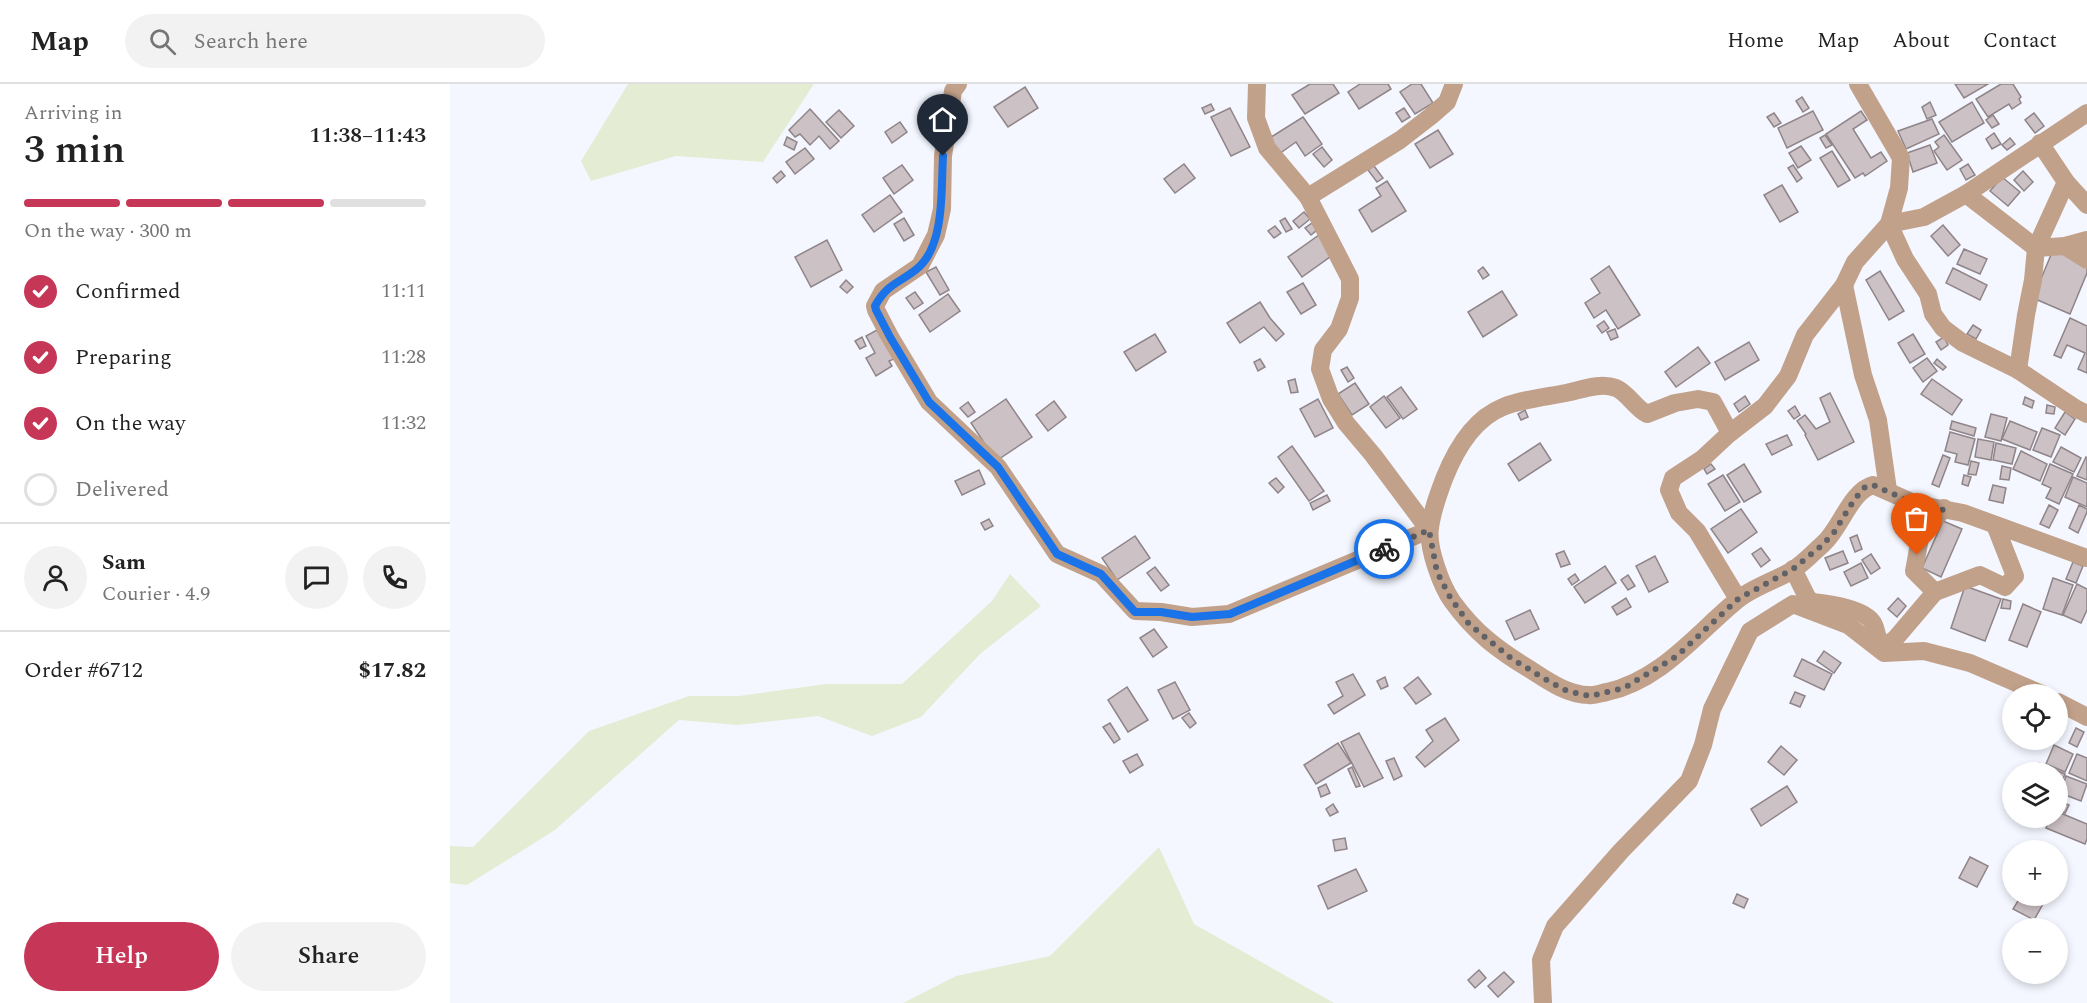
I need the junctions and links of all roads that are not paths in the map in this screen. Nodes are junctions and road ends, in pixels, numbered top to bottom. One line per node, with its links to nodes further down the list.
1 (957, 84): 23 (street)
2 (1257, 84): 9 (street)
3 (1454, 84): 9 (street)
4 (1858, 84): 11 (street)
5 (2087, 113): 6 (street)
6 (2040, 143): 7 (street); 8 (street)
7 (2066, 182): 10 (street); 14 (street)
8 (1966, 194): 11 (street); 14 (street)
9 (1308, 197): 23 (street)
10 (2087, 205)
11 (1889, 224): 16 (street); 17 (street)
12 (2087, 240): 13 (street)
13 (2066, 246): 14 (street); 15 (street)
14 (2036, 248): 17 (street)
15 (2087, 260)
16 (1844, 285): 19 (street); 20 (street)
17 (2018, 370): 18 (street)
18 (2087, 414)
19 (1730, 433): 23 (street); 27 (street)
20 (1888, 490): 21 (street); 25 (street)
21 (1944, 508): 22 (street); 26 (street)
22 (1995, 525): 24 (street); 26 (street)
23 (1429, 530): 27 (street)
24 (2087, 558)
25 (1793, 569): 26 (street); 27 (street)
26 (1935, 592)
27 (1738, 599)
28 (2019, 684): 31 (street)
29 (2068, 707): 30 (street)
30 (2087, 717)
31 (1542, 1003)

